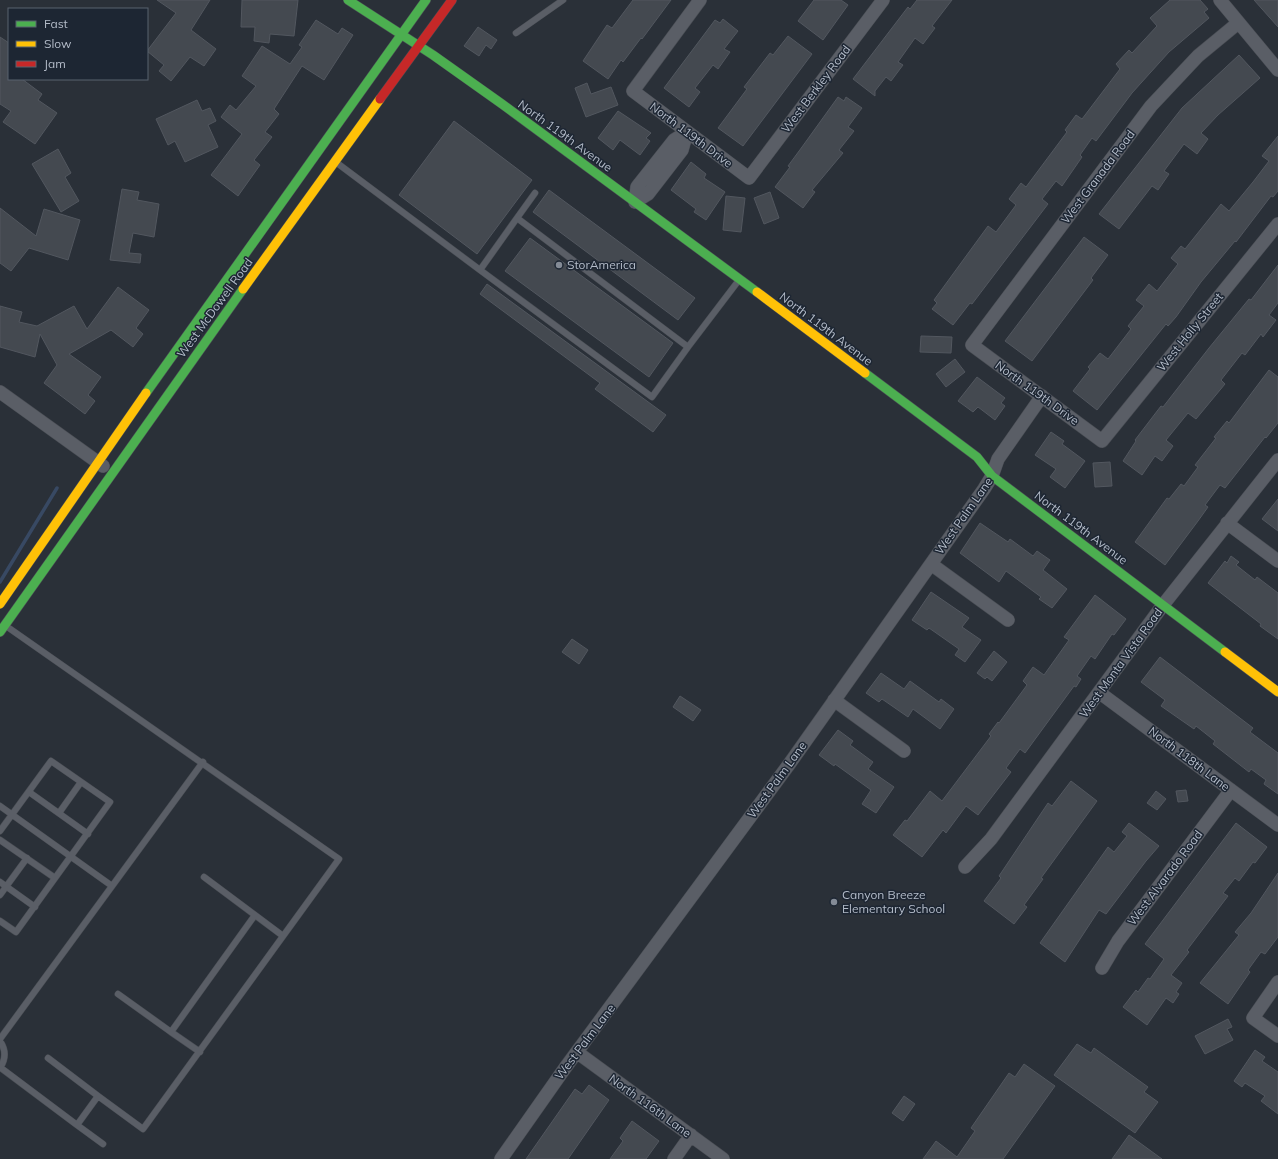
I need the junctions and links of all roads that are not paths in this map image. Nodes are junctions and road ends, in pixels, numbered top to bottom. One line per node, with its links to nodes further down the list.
1 (348, 0): 10 (main road, North 119th Avenue)
2 (426, 0): 10 (main road, West McDowell Road)
3 (452, 0): 11 (main road, West McDowell Road)
4 (563, 0): 9 (lane)
5 (700, 0): 13 (street, North 119th Drive)
6 (883, 0): 15 (street, West Berkley Road)
7 (1220, 0): 8 (street)
8 (1238, 23): 12 (street); 22 (street, West Granada Road)
9 (516, 33)
10 (400, 35): 11 (main road, North 119th Avenue); 28 (main road, West McDowell Road)
11 (418, 45): 14 (main road, West McDowell Road); 17 (main road, North 119th Avenue)
12 (1278, 70)
13 (687, 132): 15 (street, North 119th Drive); 17 (street)
14 (334, 161): 20 (lane); 29 (main road, West McDowell Road)
15 (749, 178)
16 (536, 193): 18 (lane)
17 (636, 202): 21 (main road, North 119th Avenue)
18 (517, 218): 20 (lane); 23 (lane)
19 (1278, 224): 26 (street, West Holly Street)
20 (480, 270): 23 (lane)
21 (739, 279): 23 (lane); 30 (main road, North 119th Avenue)
22 (972, 345): 25 (street, North 119th Drive)
23 (688, 347)
24 (0, 392): 28 (street)
25 (1042, 396): 26 (street, North 119th Drive); 30 (street, West Palm Lane)
26 (1102, 441)
27 (1278, 460): 31 (street, West Monta Vista Road)
28 (97, 461): 29 (street); 34 (main road, West McDowell Road)
29 (113, 472): 37 (main road, West McDowell Road)
30 (992, 476): 33 (street, West Palm Lane); 35 (main road, North 119th Avenue)
31 (1227, 523): 32 (street); 35 (street, West Monta Vista Road)
32 (1278, 562)
33 (931, 564): 36 (street); 40 (street, West Palm Lane)
34 (0, 604)
35 (1162, 605): 38 (main road, North 119th Avenue); 39 (street, West Monta Vista Road)
36 (1008, 620)
37 (3, 629): 42 (lane)
38 (1278, 692)
39 (1100, 693): 44 (street, North 118th Lane); 55 (street, West Monta Vista Road)
40 (834, 700): 41 (street); 73 (street, West Palm Lane)
41 (904, 751)
42 (202, 762): 60 (lane); 65 (lane)
43 (81, 782): 45 (lane); 47 (lane); 51 (lane)
44 (1231, 790): 49 (street, North 118th Lane); 66 (street, West Alvarado Road)
45 (29, 792): 47 (lane); 48 (lane)
46 (0, 806): 48 (lane)
47 (59, 813): 51 (lane)
48 (12, 815): 50 (lane); 53 (lane)
49 (1278, 825)
50 (0, 831)
51 (88, 834): 53 (lane)
52 (0, 840): 54 (lane)
53 (71, 857): 57 (lane); 60 (lane)
54 (27, 858): 57 (lane); 59 (lane)
55 (965, 867)
56 (204, 876): 63 (lane)
57 (55, 878): 62 (lane)
58 (0, 882): 59 (lane)
59 (6, 886): 61 (lane); 62 (lane)
60 (112, 886): 71 (lane)
61 (0, 895)
62 (35, 907): 64 (lane)
63 (255, 915): 65 (lane); 69 (lane)
64 (0, 921)
65 (283, 936): 72 (lane)
66 (1102, 968)
67 (1278, 982): 70 (street)
68 (118, 994): 69 (lane)
69 (171, 1032): 72 (lane)
70 (1278, 1036)
71 (0, 1040): 75 (lane)
72 (200, 1052): 76 (lane)
73 (578, 1053): 78 (street, North 116th Lane); 80 (street, West Palm Lane)
74 (48, 1058): 76 (lane)
75 (0, 1068): 77 (lane)
76 (98, 1096): 77 (lane)
77 (77, 1125): 79 (lane)
78 (691, 1135): 81 (street); 82 (street, North 116th Lane)
79 (103, 1144)
80 (501, 1159)
81 (674, 1159)
82 (723, 1159)

